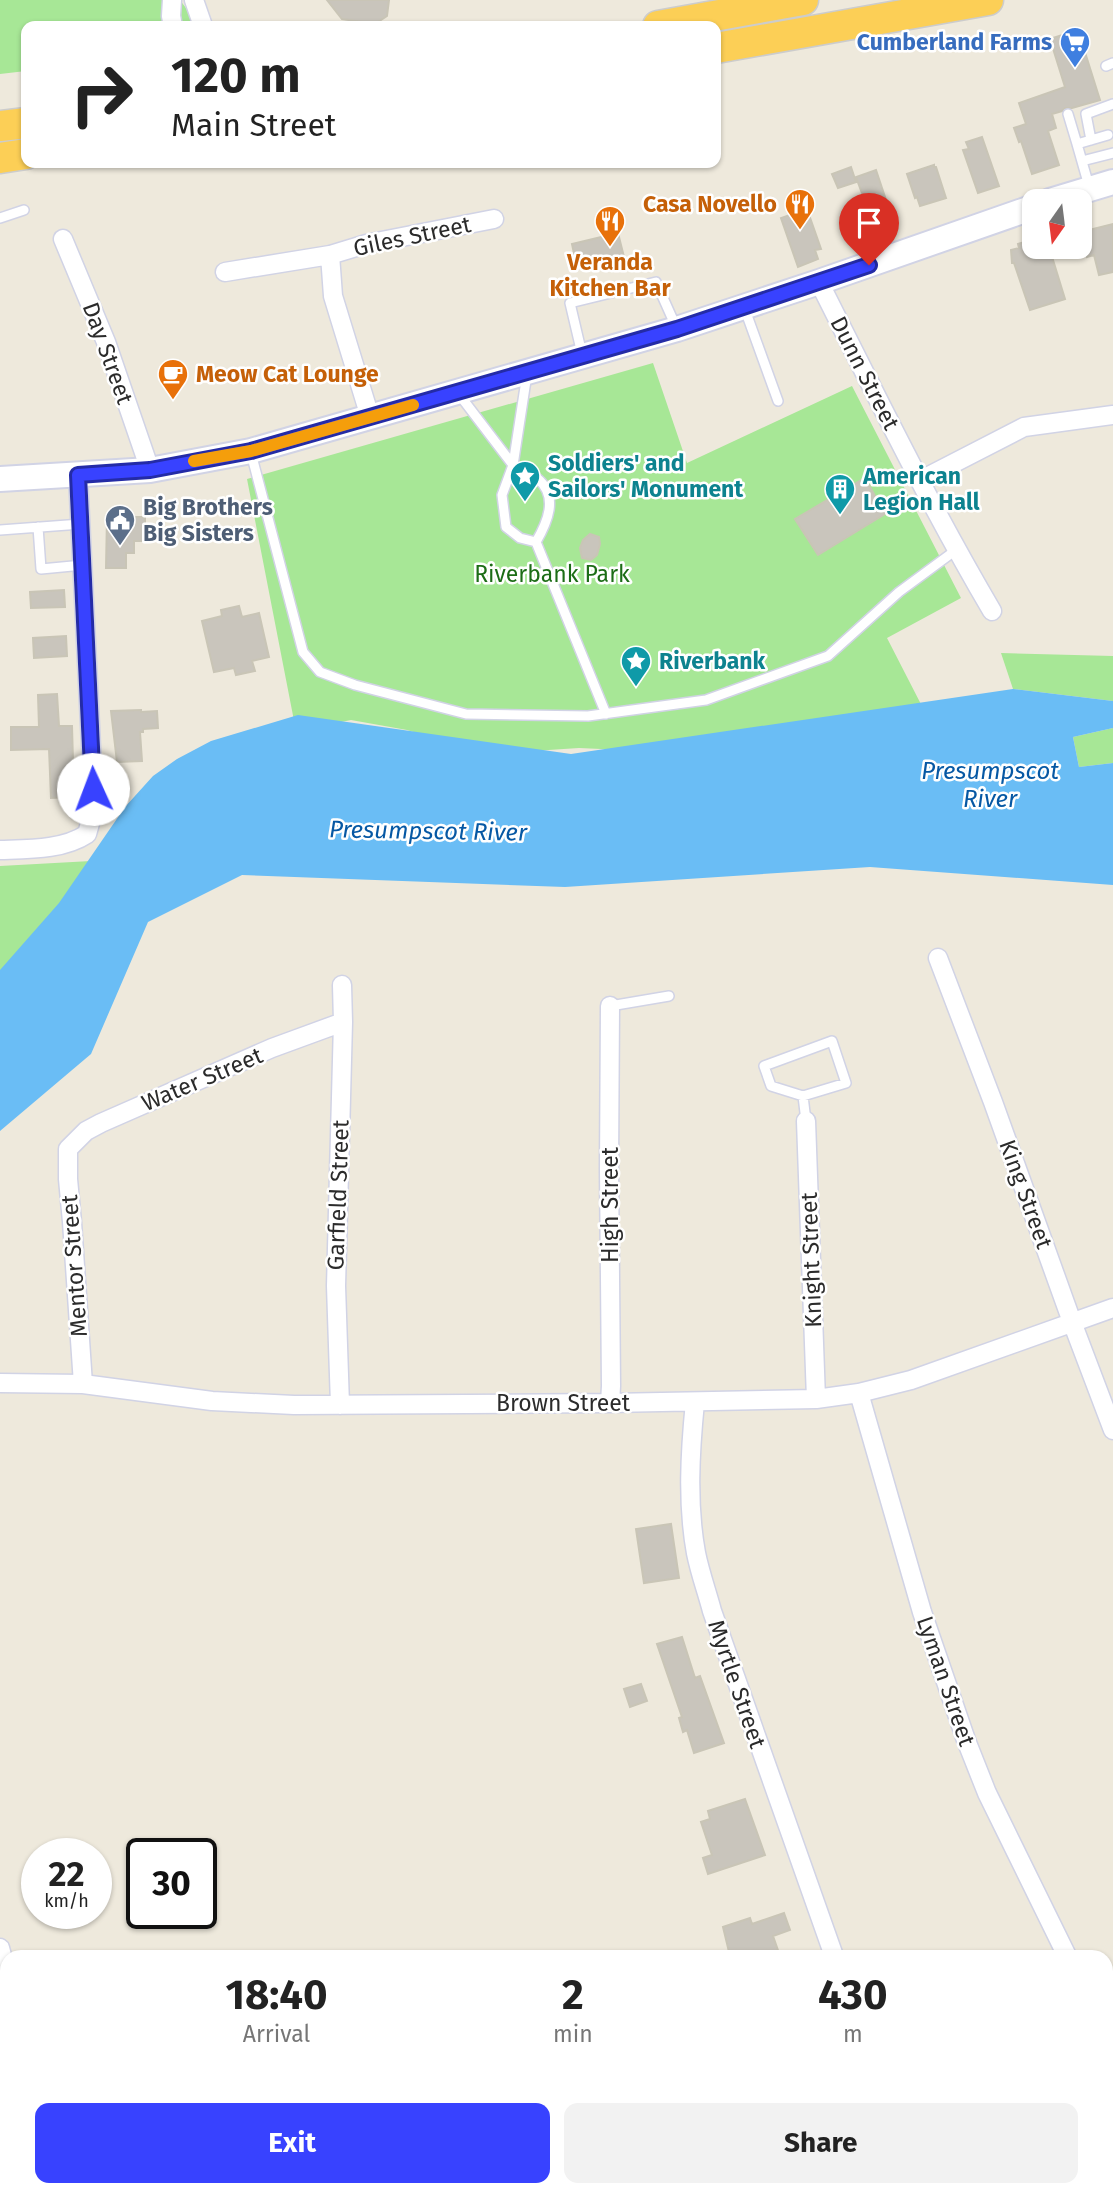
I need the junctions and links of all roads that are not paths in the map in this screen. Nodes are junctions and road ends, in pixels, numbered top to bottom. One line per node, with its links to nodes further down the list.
1 (172, 0): 5 (street)
2 (194, 0): 6 (street)
3 (803, 0): 7 (highway)
4 (989, 0): 8 (highway)
5 (172, 21)
6 (201, 21)
7 (686, 21)
8 (721, 47)
9 (1113, 104): 14 (lane)
10 (1068, 114): 15 (lane)
11 (21, 124): 12 (highway)
12 (0, 126)
13 (1108, 135): 14 (lane)
14 (1091, 140): 15 (lane)
15 (1077, 144): 19 (lane)
16 (1113, 153): 19 (lane)
17 (21, 156): 18 (highway)
18 (0, 158)
19 (1082, 161): 20 (lane)
20 (1102, 185)
21 (24, 210): 23 (lane)
22 (1022, 211): 28 (main road)
23 (0, 218)
24 (494, 219): 26 (street, Giles Street)
25 (63, 239): 39 (street, Day Street)
26 (330, 255): 27 (street, Giles Street); 36 (street, Giles Street)
27 (225, 272)
28 (819, 282): 29 (main road); 42 (street, Dunn Street)
29 (744, 307): 30 (main road); 34 (lane)
30 (677, 329): 31 (main road); 31 (lane)
31 (582, 356): 32 (main road)
32 (528, 372): 33 (main road); 38 (lane)
33 (456, 392): 36 (main road); 38 (lane)
34 (778, 401)
35 (1113, 415): 42 (street)
36 (370, 418): 37 (main road)
37 (251, 451): 39 (main road); 50 (lane)
38 (513, 464): 46 (lane); 46 (lane)
39 (150, 470): 40 (main road)
40 (78, 475): 41 (main road); 43 (street)
41 (0, 479)
42 (921, 480): 47 (street, Dunn Street)
43 (80, 524): 44 (lane); 48 (street)
44 (38, 527): 45 (lane); 48 (lane)
45 (0, 530)
46 (536, 542): 50 (lane)
47 (956, 550): 49 (street, Dunn Street); 50 (lane)
48 (83, 565): 51 (street)
49 (992, 611)
50 (606, 714)
51 (0, 850)
52 (938, 958): 61 (street, King Street)
53 (342, 985): 56 (street, Garfield Street)
54 (669, 996): 55 (lane)
55 (610, 1006): 67 (street, High Street)
56 (343, 1022): 59 (street, Water Street); 68 (street, Garfield Street)
57 (803, 1096): 57 (lane); 58 (lane)
58 (806, 1121): 65 (street, Knight Street)
59 (68, 1149): 63 (street, Mentor Street)
60 (1113, 1308): 61 (street, Brown Street)
61 (1072, 1322): 64 (street, Brown Street); 69 (street, King Street)
62 (0, 1383): 63 (street, Brown Street)
63 (83, 1384): 68 (street, Brown Street)
64 (859, 1393): 65 (street, Brown Street); 71 (street, Lyman Street)
65 (816, 1399): 66 (street, Brown Street)
66 (695, 1402): 67 (street, Brown Street); 70 (street, Myrtle Street)
67 (610, 1403): 68 (street, Brown Street)
68 (340, 1405)
69 (1113, 1430)
70 (832, 1950)
71 (1064, 1950)

